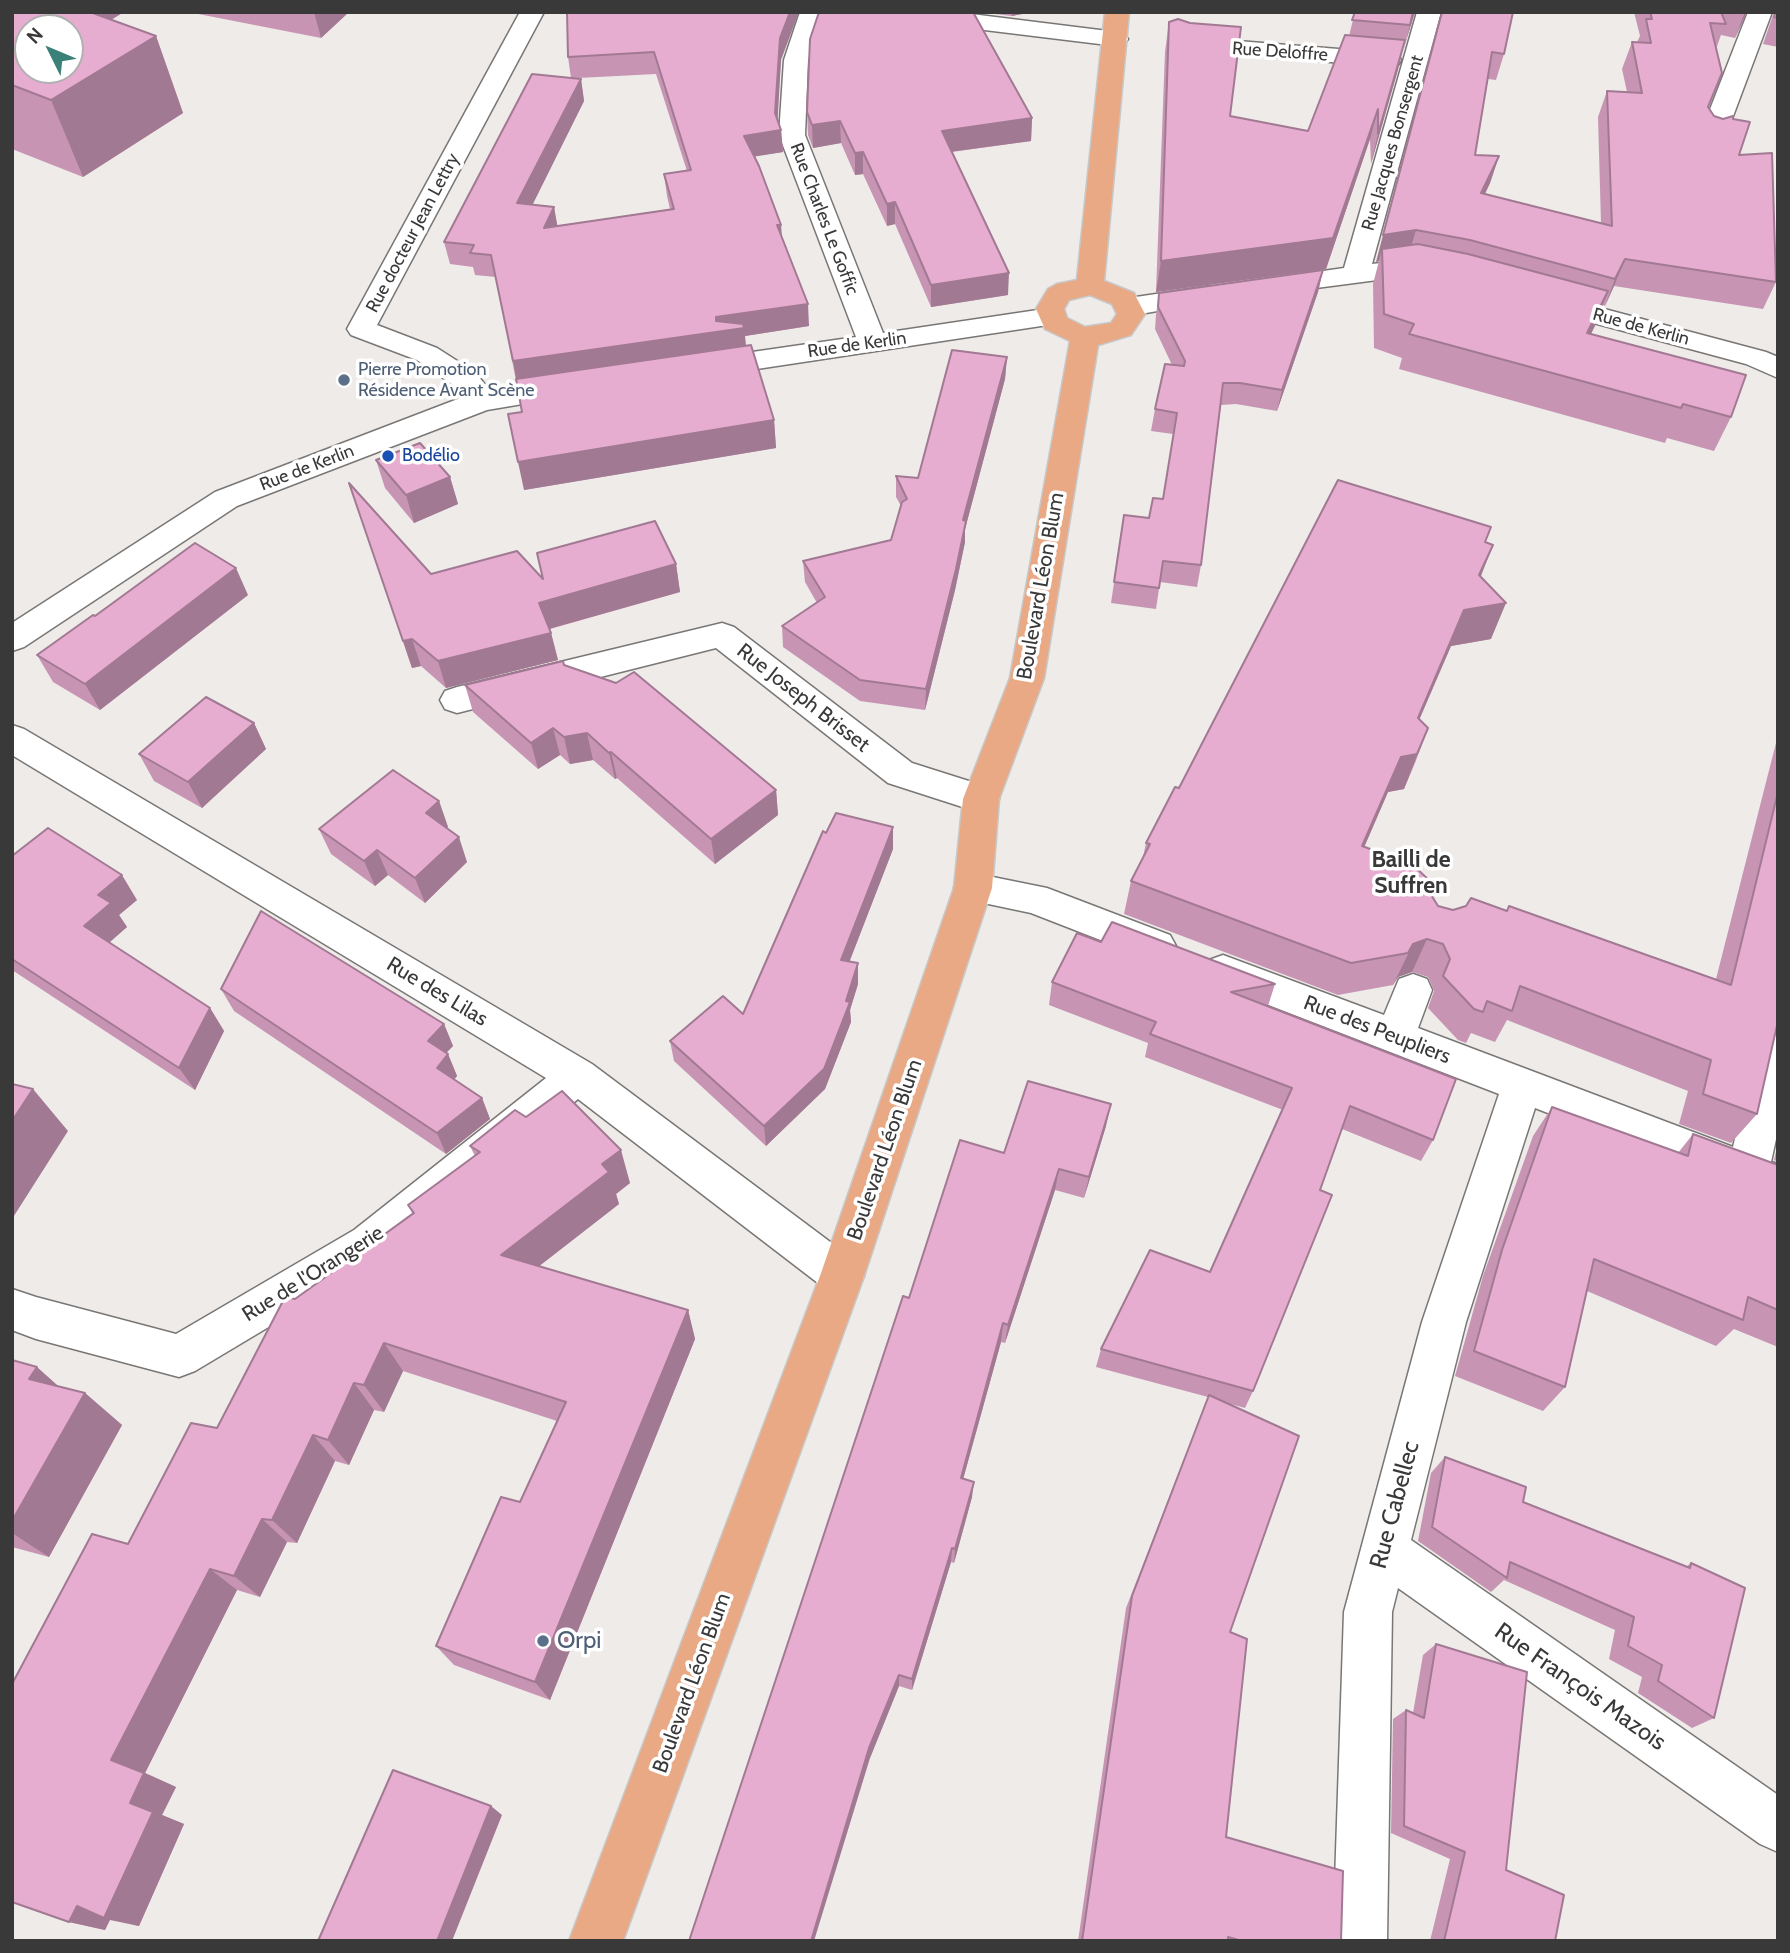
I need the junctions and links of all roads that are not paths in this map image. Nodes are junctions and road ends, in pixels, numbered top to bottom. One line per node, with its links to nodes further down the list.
1 (533, 12): 21 (street, Rue docteur Jean Lettry)
2 (812, 12): 17 (street, Rue Charles Le Goffic)
3 (894, 12): 7 (street)
4 (1117, 12): 7 (main road)
5 (1429, 12): 9 (street, Rue Jacques Bonsergent)
6 (1760, 12): 10 (street)
7 (1116, 39): 13 (main road)
8 (1186, 44): 9 (street, Rue Deloffre)
9 (1416, 62): 11 (street, Rue Jacques Bonsergent)
10 (1713, 135)
11 (1356, 274): 12 (street); 15 (street)
12 (1461, 278)
13 (1090, 287): 15 (main road); 16 (main road, Boulevard Léon Blum)
14 (1528, 296): 18 (street, Rue de Kerlin)
15 (1129, 307): 16 (main road)
16 (1068, 326): 17 (street, Rue de Kerlin); 25 (main road, Boulevard Léon Blum)
17 (872, 342): 19 (street, Rue de Kerlin)
18 (1778, 369)
19 (671, 373)
20 (605, 383): 21 (street, Rue de Kerlin)
21 (481, 401): 22 (street, Rue de Kerlin)
22 (12, 639)
23 (457, 700): 25 (street, Rue Joseph Brisset)
24 (12, 738): 30 (street, Rue des Lilas)
25 (981, 799): 26 (main road, Boulevard Léon Blum)
26 (973, 888): 28 (street, Rue des Peupliers); 33 (main road, Boulevard Léon Blum)
27 (1413, 990): 28 (street)
28 (1395, 1037): 31 (street, Rue des Peupliers)
29 (1778, 1040): 32 (street)
30 (578, 1076): 33 (street, Rue des Lilas); 34 (street, Rue de l'Orangerie)
31 (1522, 1084): 32 (street, Rue des Peupliers); 35 (street, Rue Cabellec)
32 (1763, 1177)
33 (842, 1276): 37 (main road, Boulevard Léon Blum)
34 (12, 1309)
35 (1383, 1549): 36 (street, Rue François Mazois); 38 (street, Rue Cabellec)
36 (1778, 1826)
37 (596, 1941)
38 (1360, 1941)

